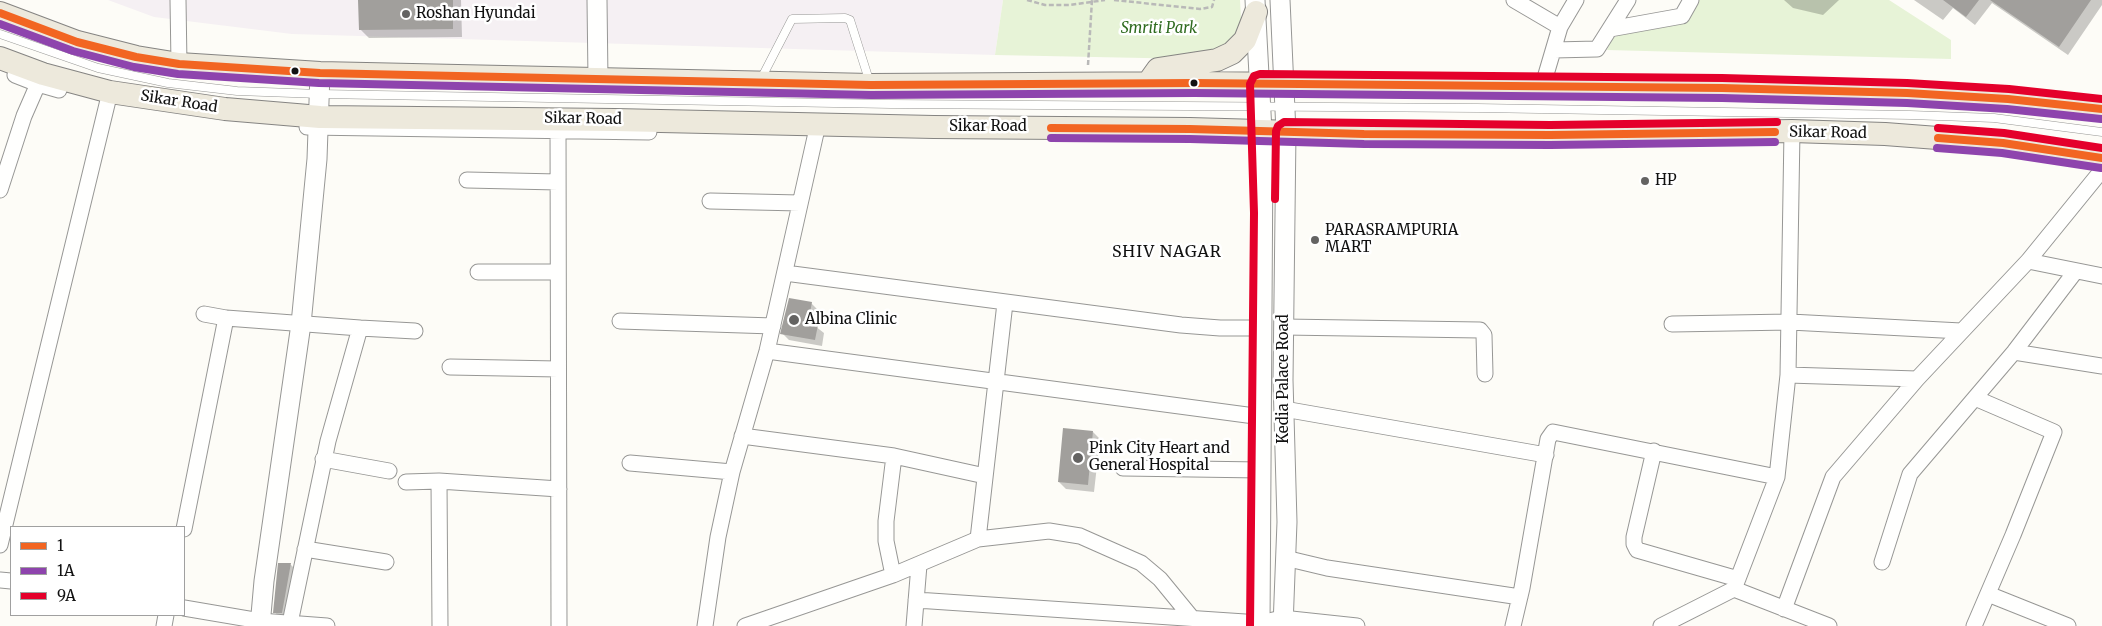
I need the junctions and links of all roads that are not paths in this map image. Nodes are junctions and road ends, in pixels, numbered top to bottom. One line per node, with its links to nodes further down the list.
1 (178, 0): 15 (street)
2 (596, 0): 17 (street)
3 (1280, 0): 25 (street, Kedia Palace Road)
4 (1514, 0): 10 (street)
5 (1576, 0): 10 (street)
6 (1628, 0): 11 (street)
7 (1691, 0): 11 (street)
8 (1256, 6): 21 (main road); 22 (street, Kedia Palace Road)
9 (0, 13): 15 (main road)
10 (1560, 27): 13 (street)
11 (1610, 29): 13 (street)
12 (0, 34): 20 (lane)
13 (1554, 50): 24 (street)
14 (0, 58): 18 (main road, Sikar Road)
15 (179, 64): 20 (main road)
16 (0, 69): 18 (street)
17 (598, 78): 19 (main road); 20 (main road)
18 (40, 79): 26 (main road, Sikar Road); 40 (street)
19 (760, 81): 23 (main road); 23 (lane)
20 (320, 84): 27 (lane); 29 (street)
21 (1147, 84): 22 (main road); 23 (main road)
22 (1260, 84): 25 (main road); 27 (street, Kedia Palace Road)
23 (871, 85)
24 (1542, 88): 25 (main road); 28 (main road)
25 (1286, 96): 27 (lane); 33 (street, Kedia Palace Road); 34 (lane)
26 (109, 97): 29 (main road, Sikar Road); 91 (street)
27 (1261, 107): 35 (street, Kedia Palace Road)
28 (2102, 108)
29 (320, 123): 30 (main road, Sikar Road); 54 (street)
30 (558, 125): 31 (main road, Sikar Road); 39 (street)
31 (817, 129): 35 (main road, Sikar Road); 42 (street)
32 (1792, 131): 33 (main road, Sikar Road); 36 (main road, Sikar Road); 53 (street)
33 (1286, 132): 35 (main road, Sikar Road); 59 (street, Kedia Palace Road)
34 (2102, 132)
35 (1262, 136): 58 (street, Kedia Palace Road)
36 (2102, 158)
37 (2102, 170): 43 (street)
38 (467, 180): 39 (street)
39 (558, 182): 45 (street)
40 (0, 190)
41 (710, 201): 42 (street)
42 (800, 203): 47 (street)
43 (2028, 261): 46 (street); 61 (street)
44 (478, 272): 45 (street)
45 (558, 272): 66 (street)
46 (2075, 272): 48 (street); 63 (street)
47 (785, 273): 49 (street); 56 (street)
48 (2102, 276)
49 (1005, 303): 58 (street); 70 (street)
50 (204, 314): 51 (street)
51 (226, 318): 54 (street); 89 (street)
52 (620, 321): 56 (street)
53 (1790, 322): 55 (street); 61 (street); 68 (street)
54 (301, 324): 57 (street); 107 (street)
55 (1672, 324)
56 (773, 326): 62 (street)
57 (360, 328): 60 (street); 78 (street)
58 (1262, 328): 73 (street, Kedia Palace Road)
59 (1284, 328): 67 (street); 72 (street, Kedia Palace Road)
60 (415, 331)
61 (1961, 331): 69 (street)
62 (768, 351): 70 (street); 74 (street)
63 (2014, 352): 64 (street); 71 (street)
64 (2102, 366)
65 (450, 367): 66 (street)
66 (558, 369): 88 (street)
67 (1485, 374)
68 (1788, 375): 69 (street); 85 (street)
69 (1917, 379): 103 (street)
70 (996, 380): 73 (street); 84 (street)
71 (1975, 398): 95 (street); 99 (street)
72 (1284, 409): 76 (street); 93 (street, Kedia Palace Road)
73 (1262, 417): 81 (street, Kedia Palace Road)
74 (742, 436): 77 (street); 83 (street)
75 (1654, 451): 76 (street); 85 (street); 98 (street)
76 (1546, 455): 100 (street)
77 (894, 456): 84 (street); 97 (street)
78 (323, 459): 82 (street); 92 (street)
79 (630, 463): 83 (street)
80 (1124, 468): 81 (street)
81 (1261, 470): 108 (street, Kedia Palace Road)
82 (389, 471)
83 (732, 472): 112 (street)
84 (985, 476): 90 (street)
85 (1778, 477): 98 (street)
86 (439, 481): 87 (street); 88 (street); 110 (street)
87 (406, 482)
88 (558, 489): 111 (street)
89 (185, 526)
90 (978, 539): 96 (street); 104 (street)
91 (0, 545)
92 (304, 549): 94 (street); 106 (street)
93 (1285, 558): 100 (street); 105 (street, Kedia Palace Road)
94 (386, 562)
95 (1882, 562)
96 (919, 565): 97 (street); 101 (street)
97 (893, 575): 113 (street)
98 (1736, 584): 103 (street); 117 (street)
99 (1988, 594): 119 (street); 120 (street)
100 (1520, 597): 116 (street)
101 (916, 600): 104 (street); 114 (street)
102 (185, 608): 107 (street)
103 (1784, 609): 118 (street)
104 (1195, 621): 108 (street)
105 (1282, 622): 108 (street); 115 (street)
106 (290, 623): 107 (street); 109 (street)
107 (260, 624)
108 (1260, 624)
109 (327, 626)
110 (440, 626)
111 (559, 626)
112 (705, 626)
113 (745, 626)
114 (914, 626)
115 (1357, 626)
116 (1513, 626)
117 (1661, 626)
118 (1829, 626)
119 (1974, 626)
120 (2068, 626)

